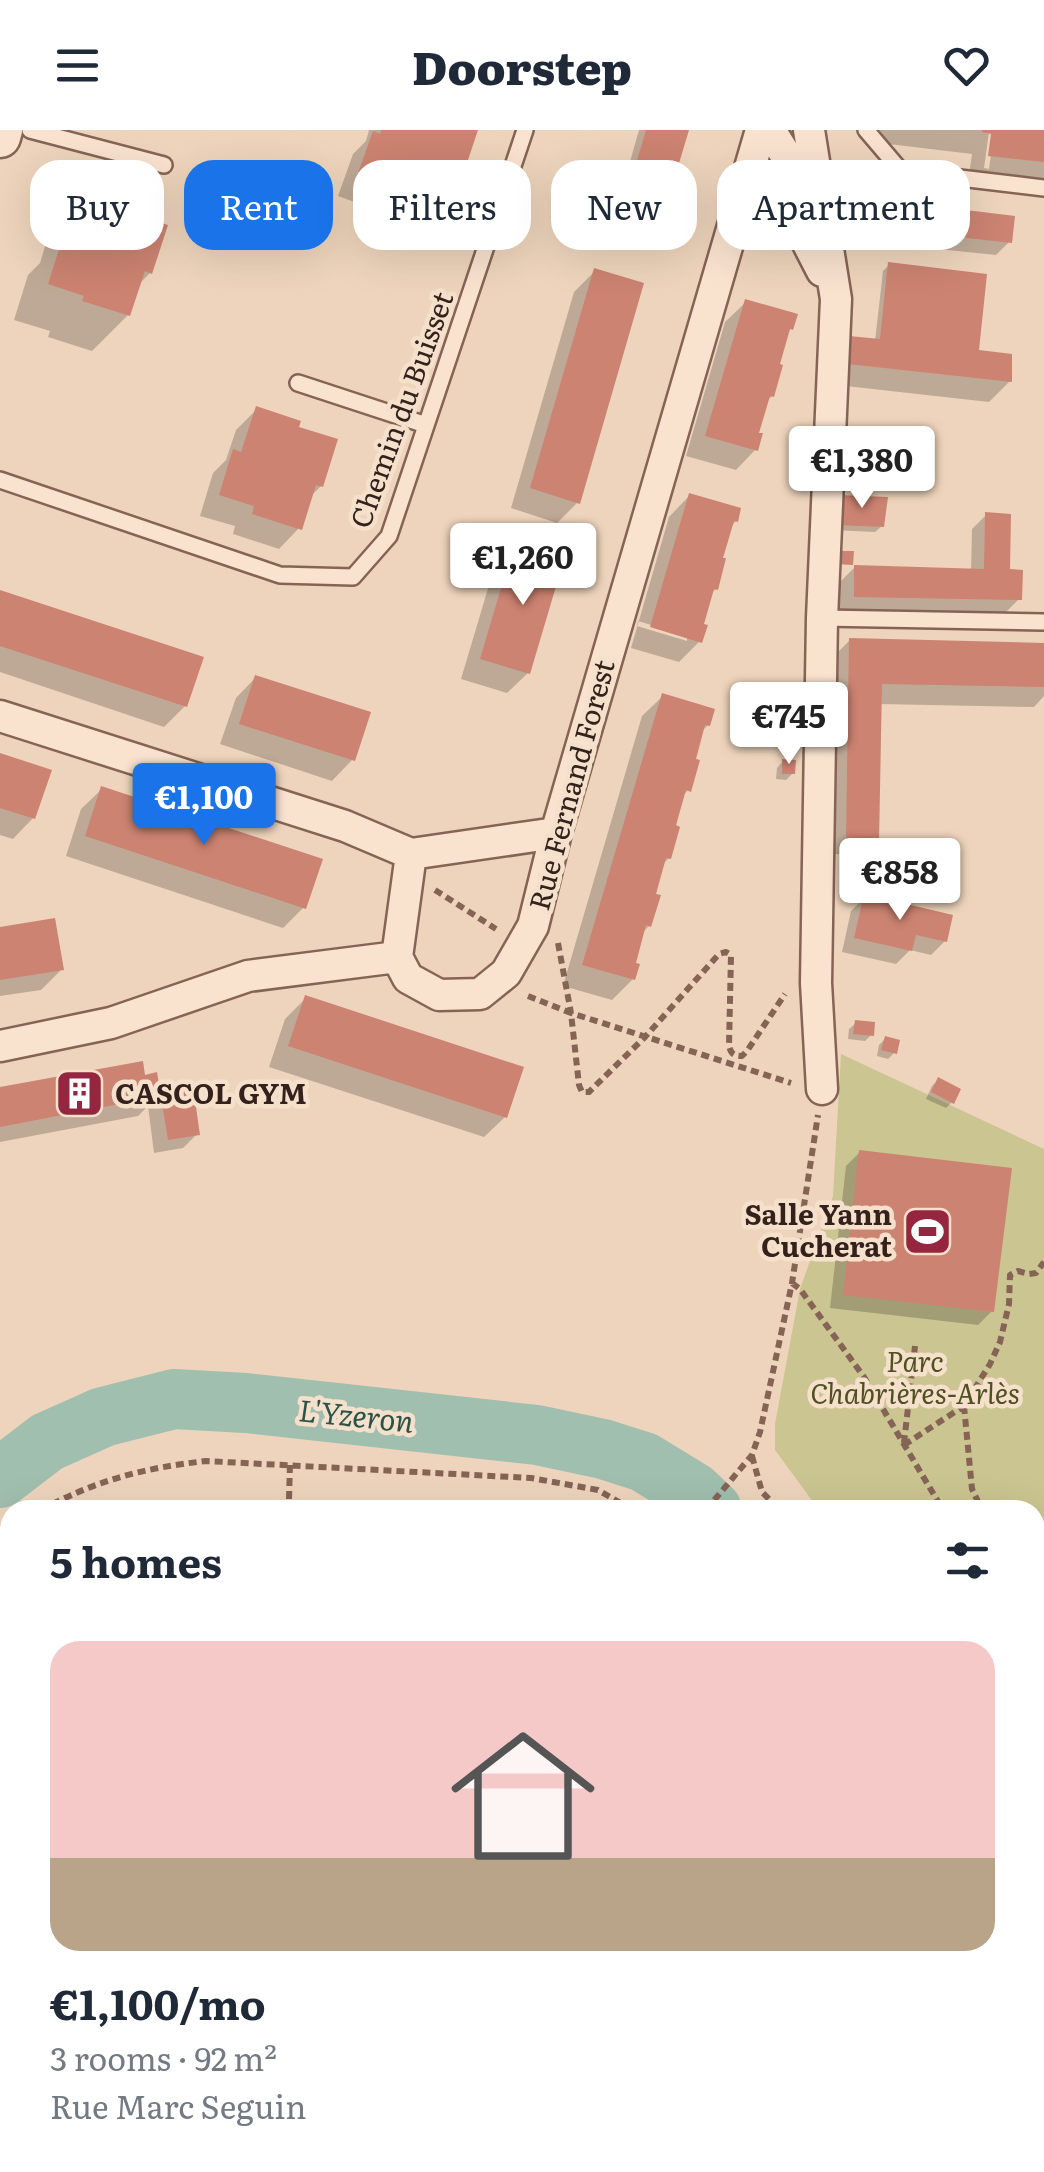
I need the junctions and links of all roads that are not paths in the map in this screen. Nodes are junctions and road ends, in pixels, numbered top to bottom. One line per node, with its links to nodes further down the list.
1 (2, 130): 8 (street)
2 (30, 130): 9 (lane)
3 (525, 130): 14 (lane, Chemin du Buisset)
4 (760, 130): 19 (street, Rue Fernand Forest)
5 (770, 130): 12 (street)
6 (809, 130): 12 (street)
7 (866, 130): 11 (lane)
8 (0, 137)
9 (84, 137): 10 (lane)
10 (150, 160)
11 (1044, 188)
12 (836, 299): 16 (street)
13 (298, 383): 14 (lane)
14 (426, 425): 15 (lane, Chemin du Buisset)
15 (0, 480)
16 (822, 618): 17 (lane); 23 (street)
17 (1044, 622)
18 (0, 716): 20 (street)
19 (556, 833): 20 (street); 21 (street, Rue Fernand Forest)
20 (411, 854): 21 (street)
21 (397, 957): 22 (street)
22 (0, 1046)
23 (810, 1087)

